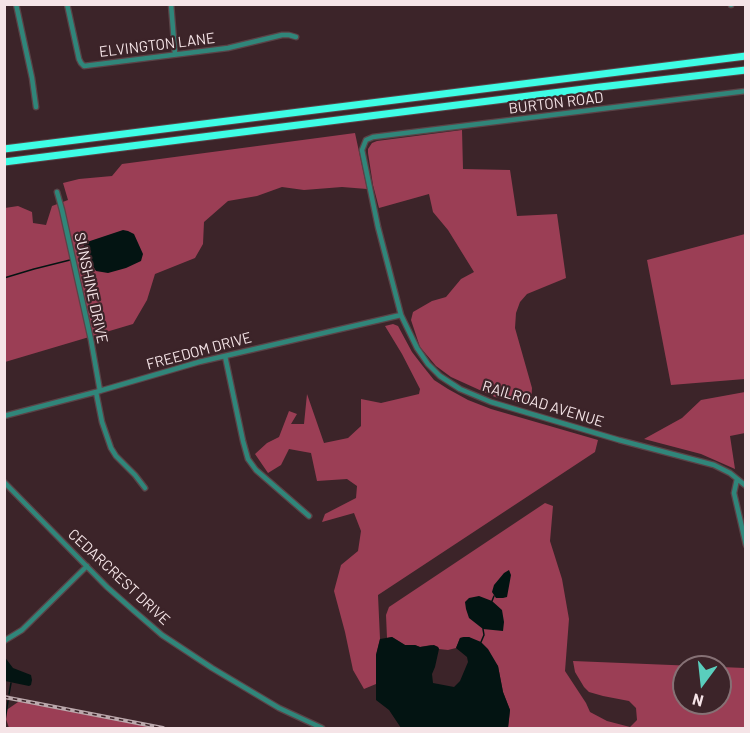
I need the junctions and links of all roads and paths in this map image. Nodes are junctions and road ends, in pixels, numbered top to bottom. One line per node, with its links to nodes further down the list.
1 (16, 4): 9 (street)
2 (67, 4): 5 (street, ELVINGTON LANE)
3 (171, 4): 5 (street)
4 (296, 37): 5 (street, ELVINGTON LANE)
5 (175, 54)
6 (746, 56): 11 (highway)
7 (746, 70): 12 (highway)
8 (746, 91): 10 (street, BURTON ROAD)
9 (36, 107)
10 (369, 138): 14 (street, RAILROAD AVENUE)
11 (4, 149)
12 (4, 162)
13 (57, 192): 16 (street, SUNSHINE DRIVE)
14 (401, 315): 15 (street, FREEDOM DRIVE); 18 (street, RAILROAD AVENUE)
15 (225, 356): 16 (street, FREEDOM DRIVE); 22 (street)
16 (98, 392): 17 (street, FREEDOM DRIVE); 21 (street, SUNSHINE DRIVE)
17 (4, 416)
18 (737, 479): 20 (street, RAILROAD AVENUE); 23 (street)
19 (4, 482): 24 (street, CEDARCREST DRIVE)
20 (746, 486)
21 (145, 488)
22 (309, 516)
23 (746, 545)
24 (87, 566): 25 (street); 26 (street, CEDARCREST DRIVE)
25 (4, 641)
26 (322, 729)

